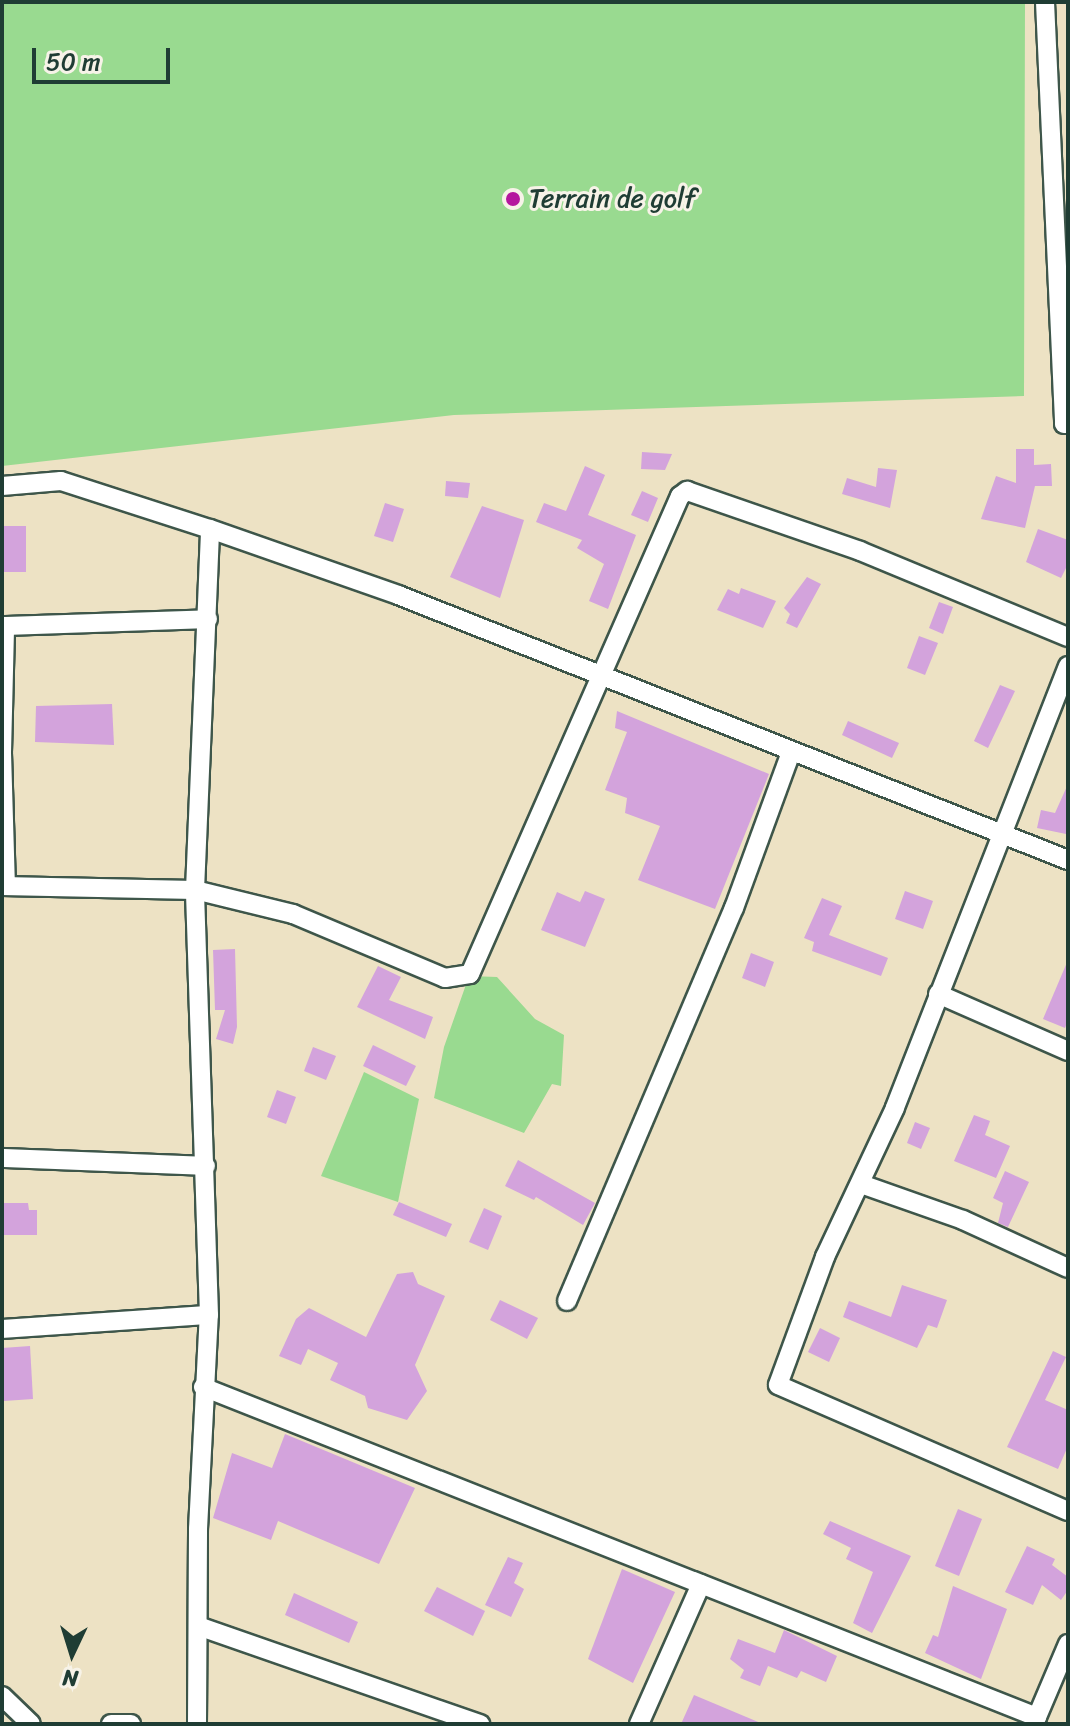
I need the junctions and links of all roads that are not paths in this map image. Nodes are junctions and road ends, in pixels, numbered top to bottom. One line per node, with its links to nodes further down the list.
1 (1045, 2): 2 (street)
2 (1062, 193): 3 (street)
3 (1068, 424)
4 (2, 486): 5 (street)
5 (210, 529): 6 (street); 10 (street)
6 (208, 619): 7 (street); 16 (street)
7 (4, 626): 11 (street)
8 (1068, 637): 10 (street)
9 (1068, 666): 13 (street)
10 (603, 678): 12 (street); 16 (street)
11 (2, 752): 15 (street)
12 (791, 752): 13 (street); 23 (street)
13 (1000, 832): 14 (street); 17 (street)
14 (1068, 860)
15 (4, 886): 16 (street)
16 (195, 890): 20 (street)
17 (938, 994): 18 (street); 21 (street)
18 (1068, 1051)
19 (2, 1158): 20 (street)
20 (206, 1166): 24 (street)
21 (861, 1184): 22 (street); 27 (street)
22 (1068, 1268)
23 (567, 1301)
24 (209, 1315): 25 (street); 26 (street)
25 (2, 1329)
26 (203, 1387): 28 (street); 29 (street)
27 (1068, 1511)
28 (701, 1584): 32 (street); 38 (street)
29 (198, 1626): 36 (street); 37 (street)
30 (1068, 1644): 32 (street)
31 (2, 1696): 33 (street)
32 (1036, 1720)
33 (31, 1724)
34 (111, 1724): 35 (street)
35 (131, 1724)
36 (197, 1724)
37 (480, 1724)
38 (639, 1724)

